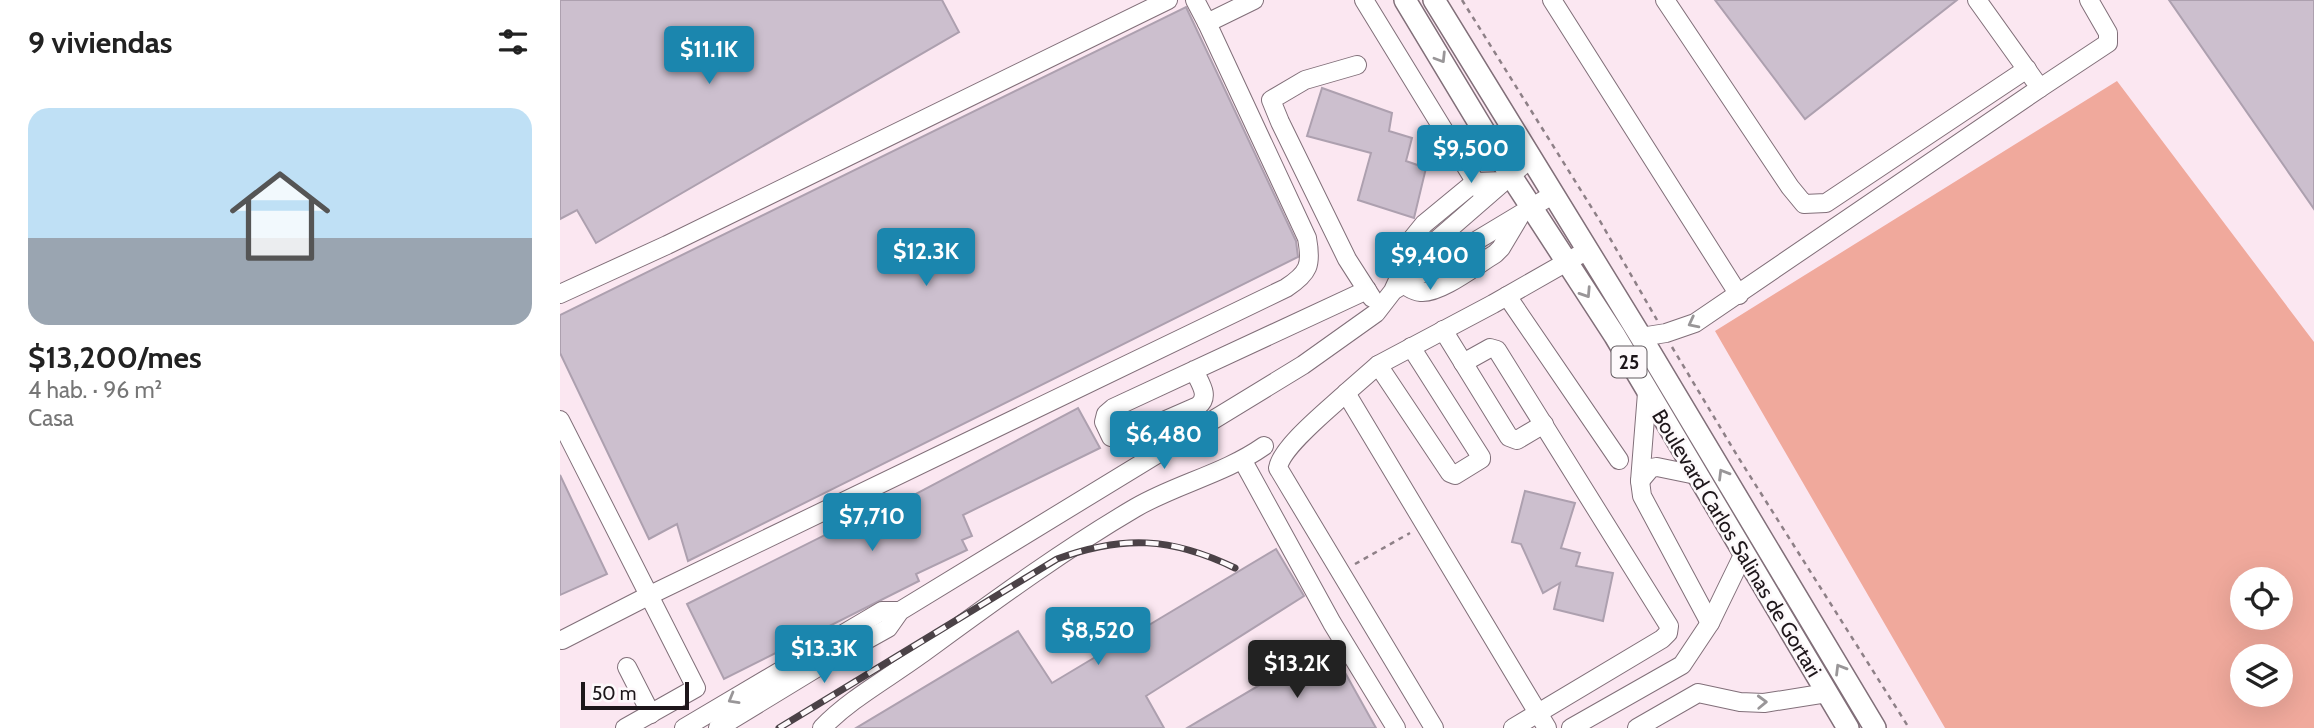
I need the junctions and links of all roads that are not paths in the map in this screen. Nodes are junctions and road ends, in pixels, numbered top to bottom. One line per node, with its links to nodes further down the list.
1 (1168, 0): 30 (street)
2 (1195, 0): 11 (street)
3 (1254, 0): 11 (street)
4 (1364, 0): 19 (street)
5 (1405, 0): 18 (main road, Boulevard Carlos Salinas de Gortari / 25, one-way to 18)
6 (1434, 0): 17 (main road, Boulevard Carlos Salinas de Gortari / 25)
7 (1552, 0): 31 (street)
8 (1665, 0): 13 (street)
9 (1977, 0): 13 (street)
10 (2089, 0): 14 (street)
11 (1207, 23): 16 (street)
12 (1357, 65): 15 (street)
13 (2027, 69): 14 (street)
14 (2040, 89): 31 (street)
15 (1270, 100): 16 (street); 29 (street)
16 (1244, 103): 50 (street)
17 (1531, 158): 18 (street); 20 (main road, Boulevard Carlos Salinas de Gortari / 25)
18 (1508, 178): 19 (street); 21 (street); 22 (main road, Boulevard Carlos Salinas de Gortari / 25)
19 (1475, 181): 21 (street); 28 (street)
20 (1554, 194): 22 (street); 26 (main road, Boulevard Carlos Salinas de Gortari / 25)
21 (1485, 198): 23 (street)
22 (1526, 212): 24 (street); 27 (main road, Boulevard Carlos Salinas de Gortari / 25)
23 (1451, 227): 25 (street); 28 (street)
24 (1497, 240): 25 (street); 28 (street)
25 (1466, 249): 28 (street)
26 (1586, 251): 27 (street); 35 (main road, Boulevard Carlos Salinas de Gortari / 25)
27 (1566, 262): 32 (street); 41 (main road, Boulevard Carlos Salinas de Gortari / 25, one-way to 41)
28 (1398, 284): 33 (street)
29 (1367, 290): 33 (street); 39 (street)
30 (560, 295)
31 (1739, 295): 35 (street, one-way to 35)
32 (1507, 296): 34 (street); 45 (street)
33 (1379, 310): 60 (street)
34 (1443, 330): 36 (street); 37 (street)
35 (1641, 337): 70 (main road, Boulevard Carlos Salinas de Gortari / 25, one-way to 35)
36 (1411, 347): 38 (street); 38 (street)
37 (1463, 363): 43 (street); 43 (street)
38 (1378, 365): 40 (street)
39 (1194, 370): 39 (street)
40 (1346, 393): 59 (street); 65 (street)
41 (1647, 393): 47 (main road, Boulevard Carlos Salinas de Gortari / 25); 48 (street)
42 (560, 421): 50 (street)
43 (1544, 424): 59 (street)
44 (1264, 446): 46 (street)
45 (1619, 460)
46 (1243, 461): 63 (street); 64 (street)
47 (1696, 475): 48 (street); 49 (main road, Boulevard Carlos Salinas de Gortari / 25)
48 (1640, 481): 51 (street)
49 (1744, 555): 51 (street); 57 (main road, Boulevard Carlos Salinas de Gortari / 25)
50 (648, 596): 52 (street); 55 (street)
51 (1710, 623): 53 (street)
52 (562, 640)
53 (1682, 665): 56 (street); 67 (street)
54 (627, 667): 58 (street)
55 (696, 688): 58 (street); 60 (street)
56 (1698, 693): 57 (street, one-way to 57); 68 (street)
57 (1827, 693): 69 (main road, Boulevard Carlos Salinas de Gortari / 25)
58 (651, 714): 61 (street)
59 (1543, 721): 66 (street)
60 (714, 723): 62 (street)
61 (625, 728)
62 (684, 728)
63 (822, 728)
64 (1396, 728)
65 (1434, 728)
66 (1513, 728)
67 (1571, 728)
68 (1637, 728)
69 (1848, 728)
70 (1875, 728)

